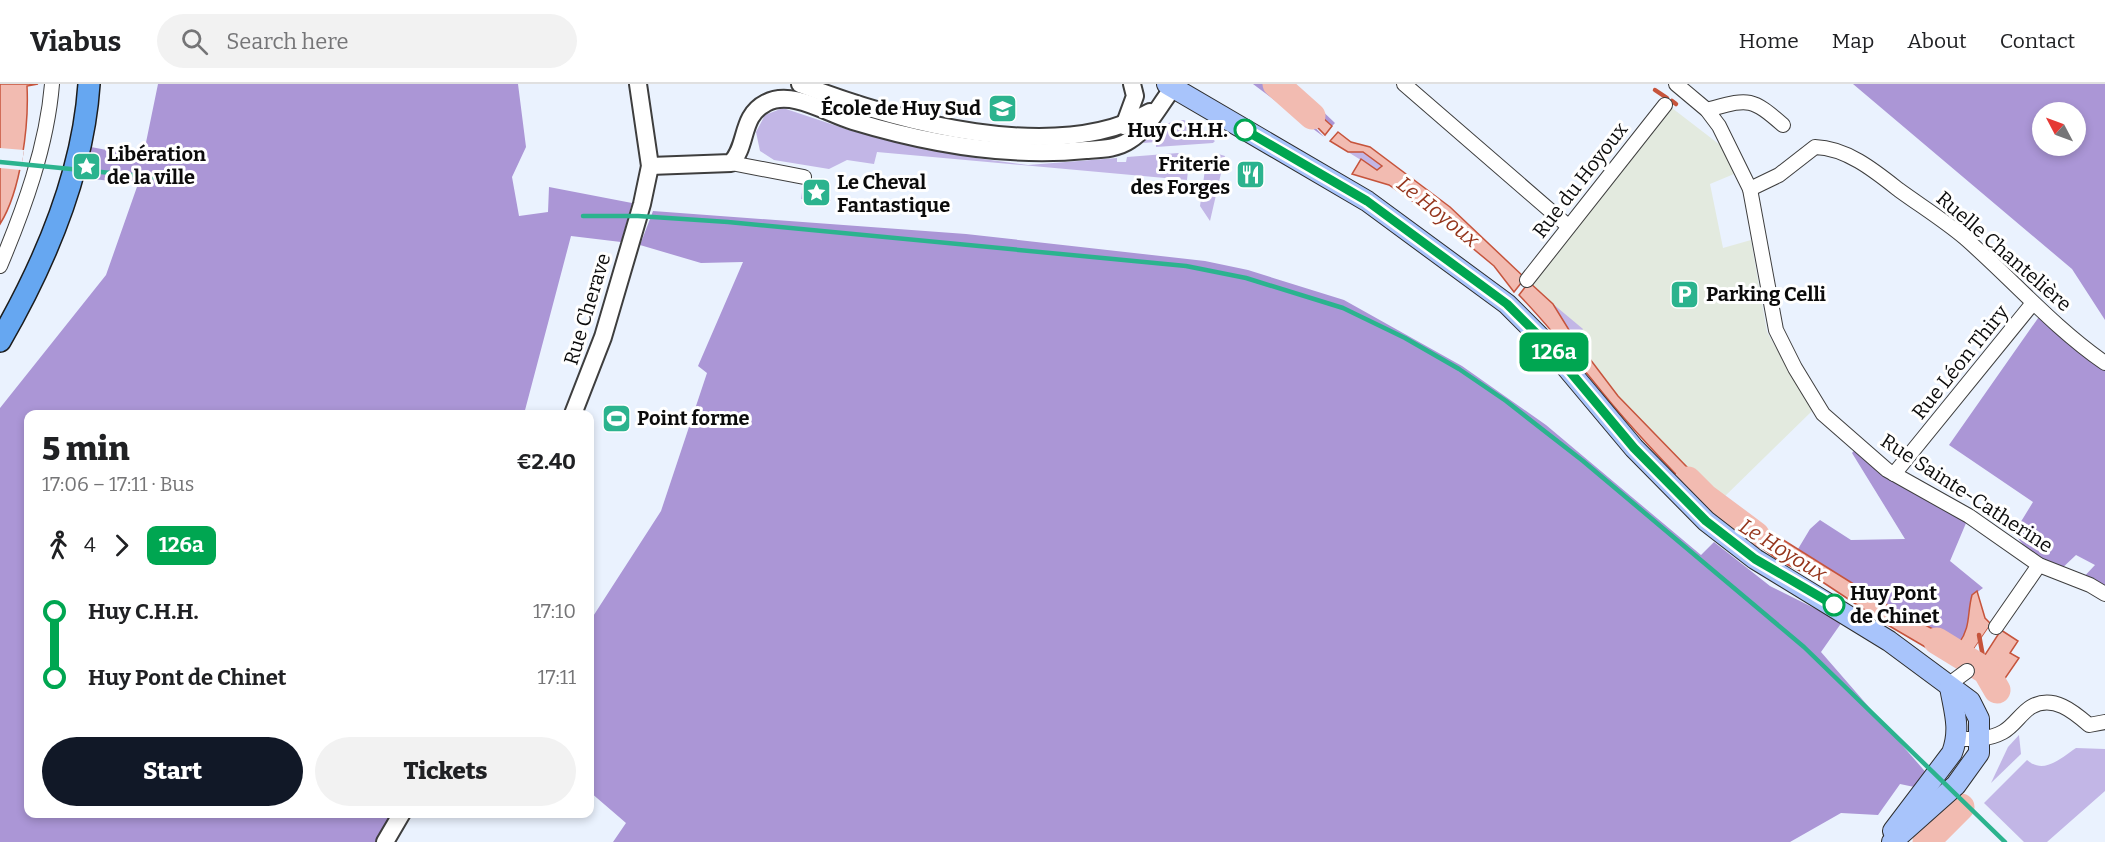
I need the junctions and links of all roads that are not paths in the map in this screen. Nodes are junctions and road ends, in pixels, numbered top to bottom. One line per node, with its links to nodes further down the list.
1 (52, 84): 19 (street)
2 (89, 84): 22 (main road)
3 (638, 84): 15 (street)
4 (800, 84): 13 (street)
5 (1132, 84): 13 (street)
6 (1404, 84): 18 (street)
7 (1676, 84): 11 (street, Rue Sainte-Catherine)
8 (1172, 85): 10 (street); 30 (main road)
9 (1665, 105): 18 (street, Rue du Hoyoux)
10 (1156, 109): 13 (street); 14 (street)
11 (1707, 110): 12 (street); 17 (street, Rue Sainte-Catherine)
12 (1783, 125)
13 (1124, 126)
14 (731, 163): 15 (street); 16 (street)
15 (650, 166): 24 (street, Rue Cherave)
16 (804, 177)
17 (1750, 189): 21 (street, Ruelle Chantelière); 25 (street, Rue Sainte-Catherine)
18 (1568, 226): 20 (street, Rue du Hoyoux)
19 (0, 266)
20 (1527, 279)
21 (2032, 303): 23 (street, Ruelle Chantelière); 25 (street, Rue Léon Thiry)
22 (0, 341)
23 (2105, 363)
24 (575, 410)
25 (1894, 474): 26 (street, Rue Sainte-Catherine)
26 (2040, 565): 27 (street, Rue Sainte-Catherine); 28 (street)
27 (2105, 594)
28 (1996, 627)
29 (1966, 671): 30 (street)
30 (1949, 686): 32 (main road); 33 (main road)
31 (2105, 722): 33 (street)
32 (1957, 739): 33 (street); 36 (main road)
33 (1980, 740): 37 (main road)
34 (399, 818): 35 (street)
35 (385, 842)
36 (1885, 842)
37 (1892, 842)

